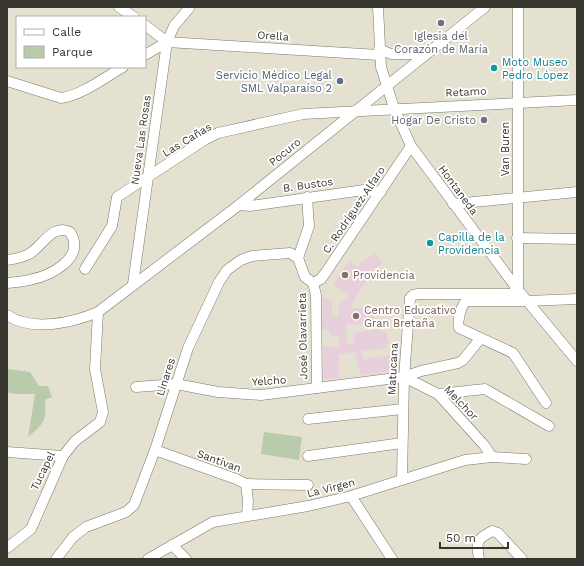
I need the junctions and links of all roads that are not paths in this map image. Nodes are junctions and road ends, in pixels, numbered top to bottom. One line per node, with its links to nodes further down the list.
1 (119, 7): 6 (street)
2 (190, 7): 8 (street, Nueva Las Rosas)
3 (378, 7): 9 (street, Hontaneda)
4 (485, 7): 11 (street, Pocuro)
5 (518, 7): 16 (street, Van Buren)
6 (132, 16)
7 (146, 26): 8 (street)
8 (166, 42): 9 (street, Orella); 10 (street); 20 (street, Nueva Las Rosas)
9 (379, 52): 11 (street, Orella); 14 (street, Hontaneda)
10 (146, 54)
11 (426, 54): 14 (street, Pocuro)
12 (121, 68): 13 (street)
13 (7, 81)
14 (386, 86): 17 (street, Hontaneda); 18 (street, Pocuro)
15 (577, 100): 16 (street, Retamo)
16 (517, 102): 17 (street, Retamo); 24 (street, Van Buren)
17 (394, 108): 18 (street, Retamo); 19 (street, Hontaneda)
18 (356, 110): 20 (street, Las Cañas); 26 (street, Pocuro)
19 (411, 146): 21 (street, C. Rodríguez Alfaro); 25 (street, Hontaneda)
20 (148, 178): 31 (street, Las Cañas); 34 (street, Nueva Las Rosas)
21 (381, 192): 23 (street, B. Bustos); 33 (street, C. Rodríguez Alfaro)
22 (577, 192): 24 (street)
23 (307, 197): 26 (street, B. Bustos); 29 (street)
24 (517, 198): 25 (street); 27 (street, Van Buren)
25 (453, 204): 35 (street, Hontaneda)
26 (239, 205): 34 (street, Pocuro)
27 (518, 238): 28 (street); 35 (street, Van Buren)
28 (577, 239)
29 (298, 258): 33 (street); 43 (street, Linares)
30 (7, 260): 32 (street)
31 (85, 269)
32 (7, 283)
33 (313, 283): 45 (street, José Olavarrieta)
34 (133, 284): 38 (street, Pocuro)
35 (518, 290): 37 (street, Hontaneda); 42 (street, Matucana)
36 (577, 299): 37 (street)
37 (527, 301): 40 (street); 41 (street, Hontaneda)
38 (98, 312): 39 (street); 54 (street, Tucapel)
39 (7, 315)
40 (480, 339): 42 (street, Yelcho); 47 (street)
41 (577, 361)
42 (404, 377): 45 (street, Yelcho); 46 (street, Melchor); 48 (street, Matucana)
43 (176, 384): 44 (street, Yelcho); 45 (street, Yelcho); 52 (street, Linares)
44 (136, 387)
45 (317, 388)
46 (438, 394): 50 (street); 56 (street, Melchor)
47 (546, 403)
48 (403, 409): 49 (street); 51 (street, Matucana)
49 (308, 419)
50 (549, 426)
51 (402, 443): 55 (street); 58 (street, Matucana)
52 (155, 450): 59 (street, Santivan); 65 (street, Linares)
53 (7, 452): 54 (street)
54 (63, 456): 64 (street, Tucapel)
55 (308, 456)
56 (492, 457): 57 (street, La Virgen); 58 (street, La Virgen)
57 (526, 459)
58 (402, 480): 61 (street, La Virgen)
59 (246, 484): 60 (street); 62 (street, Santivan)
60 (308, 485)
61 (351, 496): 62 (street, La Virgen); 68 (street)
62 (247, 516): 63 (street, La Virgen)
63 (172, 545): 66 (street, La Virgen); 67 (street)
64 (7, 548)
65 (56, 559)
66 (148, 559)
67 (186, 559)
68 (392, 559)
69 (479, 559): 70 (street)
70 (522, 559)

